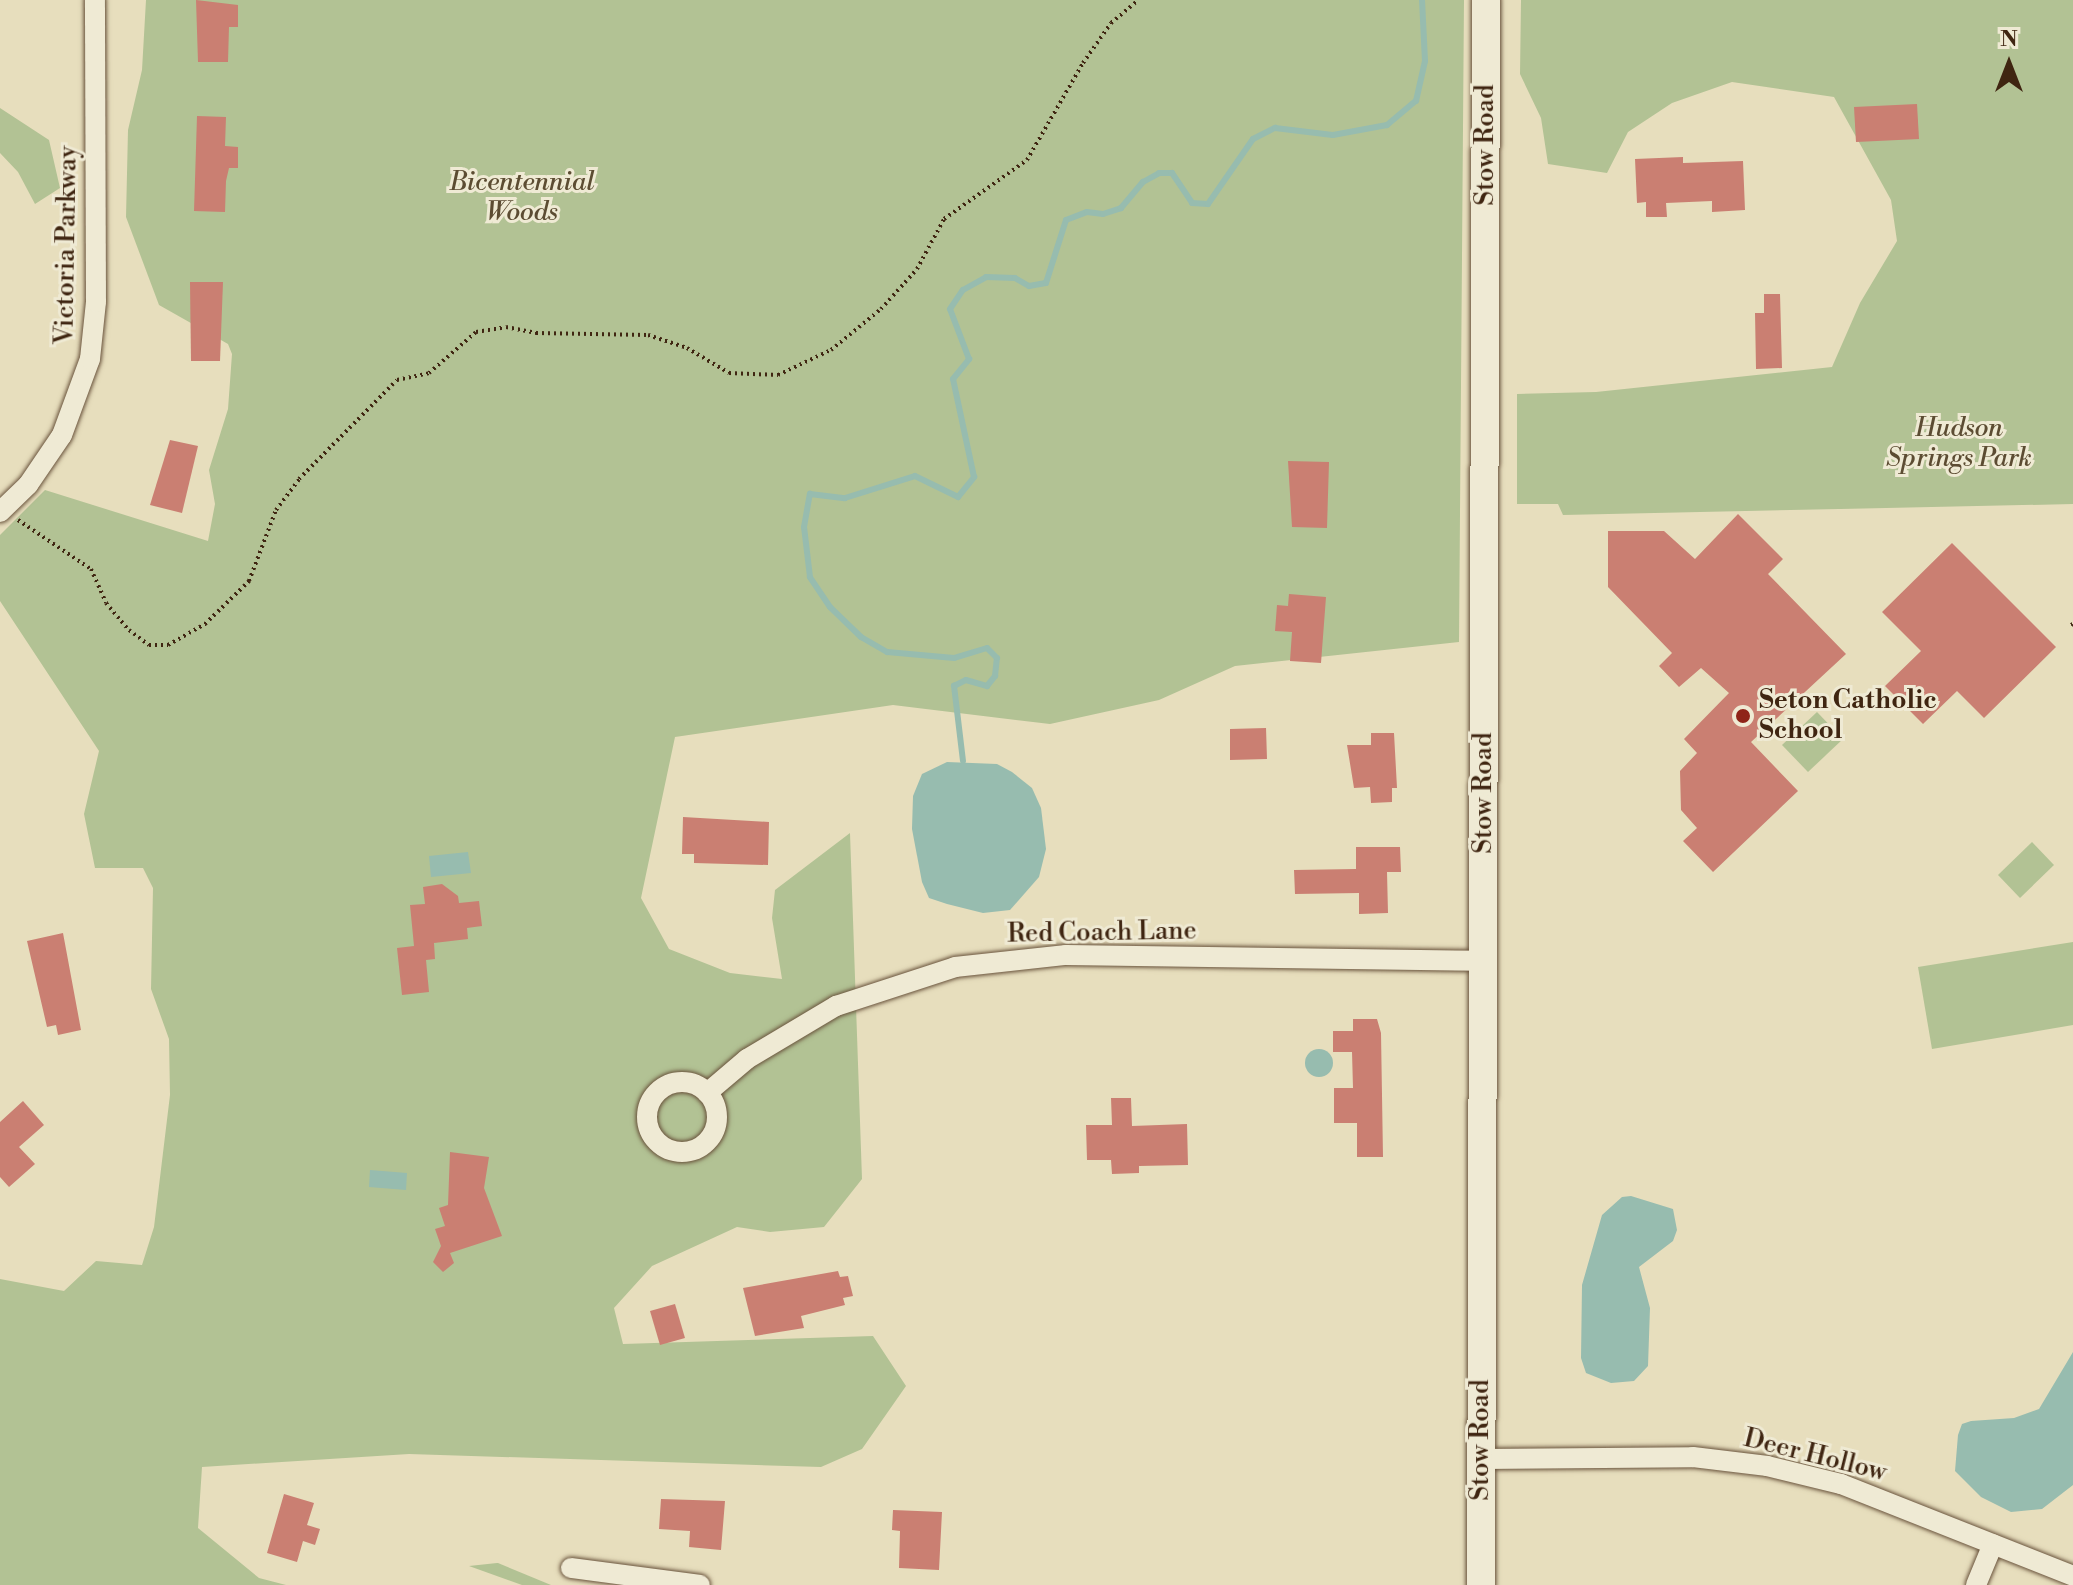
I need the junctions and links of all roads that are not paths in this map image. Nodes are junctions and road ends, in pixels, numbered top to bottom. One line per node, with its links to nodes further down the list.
1 (95, 0): 3 (street, Victoria Parkway)
2 (1486, 0): 4 (street, Stow Road)
3 (8, 515)
4 (1483, 961): 5 (street, Red Coach Lane); 6 (street, Stow Road)
5 (707, 1093)
6 (1482, 1459): 7 (street, Deer Hollow); 11 (street, Stow Road)
7 (1993, 1544): 9 (street, Deer Hollow); 12 (street)
8 (571, 1568): 10 (street)
9 (2073, 1576)
10 (700, 1585)
11 (1481, 1585)
12 (1976, 1585)

